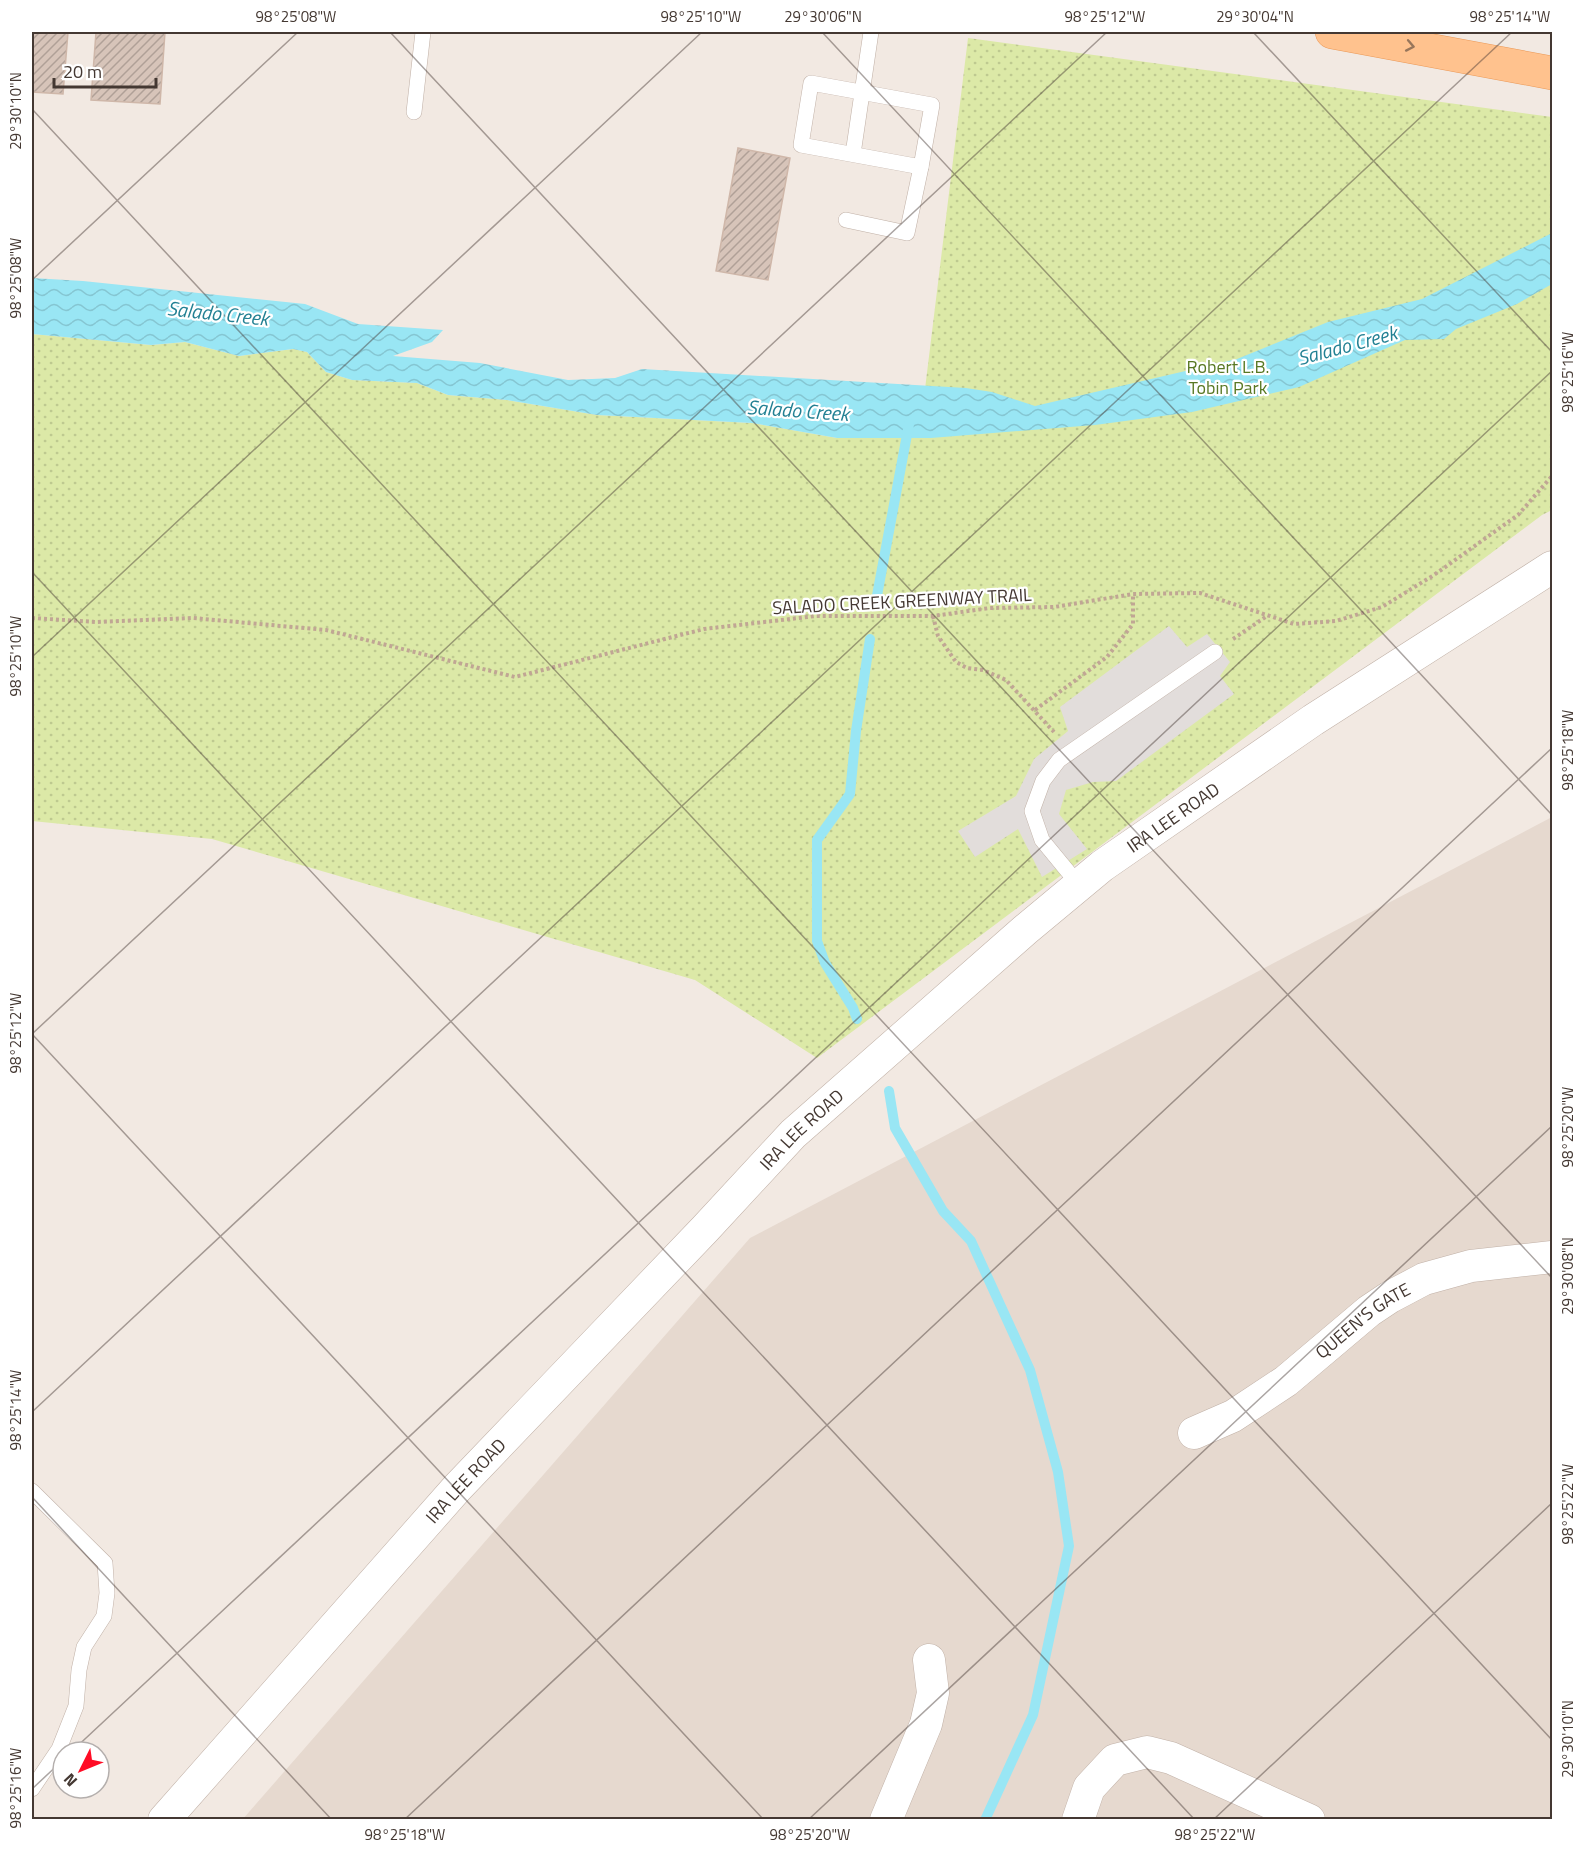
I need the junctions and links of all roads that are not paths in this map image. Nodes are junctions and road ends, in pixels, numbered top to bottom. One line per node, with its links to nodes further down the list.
1 (423, 32): 6 (lane)
2 (871, 32): 5 (lane)
3 (1332, 32): 4 (main road, one-way to 4)
4 (1547, 72)
5 (862, 92): 7 (lane); 7 (lane); 8 (lane)
6 (414, 112)
7 (853, 154): 8 (lane)
8 (921, 167): 9 (lane)
9 (846, 220)
10 (1552, 567): 12 (street, IRA LEE ROAD)
11 (1215, 652): 12 (lane)
12 (1079, 885): 18 (street, IRA LEE ROAD)
13 (1552, 1257): 14 (street, QUEEN'S GATE)
14 (1194, 1433)
15 (32, 1491): 17 (lane)
16 (929, 1660): 19 (street)
17 (32, 1789)
18 (164, 1820)
19 (886, 1820)
20 (1078, 1820): 21 (street)
21 (1309, 1820)

